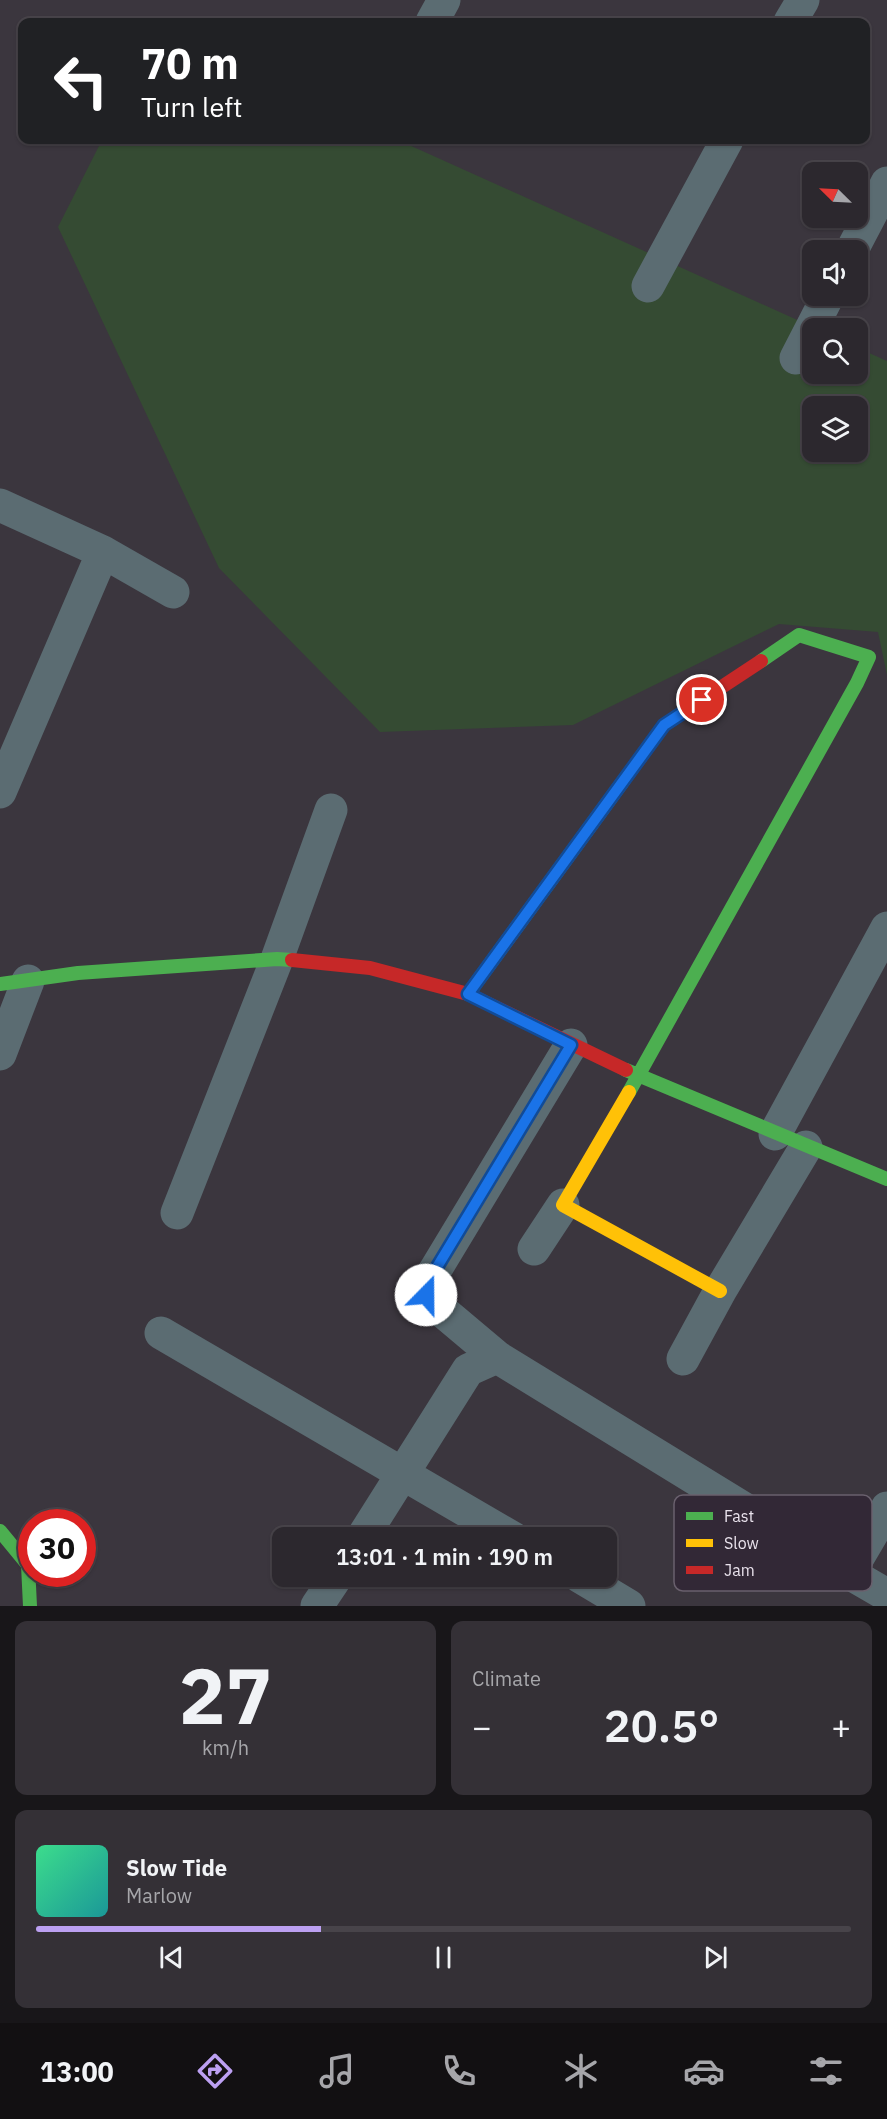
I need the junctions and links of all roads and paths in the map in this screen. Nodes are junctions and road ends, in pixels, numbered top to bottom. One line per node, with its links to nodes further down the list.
1 (444, 0): 3 (street)
2 (803, 0): 4 (street)
3 (434, 18)
4 (792, 18)
5 (725, 144): 8 (street)
6 (887, 183): 7 (street)
7 (857, 240)
8 (648, 286)
9 (823, 306): 10 (street)
10 (796, 358)
11 (0, 505): 12 (street)
12 (103, 552): 13 (street); 14 (street)
13 (173, 592)
14 (0, 792)
15 (331, 810): 17 (street)
16 (887, 928): 23 (street)
17 (277, 959): 18 (street); 19 (street); 27 (street)
18 (14, 982): 21 (street)
19 (468, 994): 20 (street); 22 (street)
20 (571, 1045): 22 (street); 31 (street)
21 (0, 1054)
22 (639, 1076): 23 (street); 26 (street)
23 (775, 1134): 24 (street)
24 (807, 1147): 25 (street); 29 (street)
25 (887, 1179)
26 (563, 1205): 28 (street); 29 (street)
27 (177, 1213)
28 (534, 1249)
29 (720, 1291): 32 (street)
30 (161, 1333): 33 (street)
31 (497, 1357): 33 (street); 34 (street)
32 (683, 1359)
33 (403, 1474): 36 (street); 37 (street)
34 (722, 1495)
35 (887, 1508): 39 (street)
36 (369, 1527)
37 (494, 1527)
38 (0, 1531): 44 (street)
39 (872, 1534)
40 (872, 1586): 43 (street)
41 (330, 1587): 45 (street)
42 (597, 1587): 46 (street)
43 (887, 1595)
44 (30, 1606)
45 (317, 1606)
46 (629, 1606)

